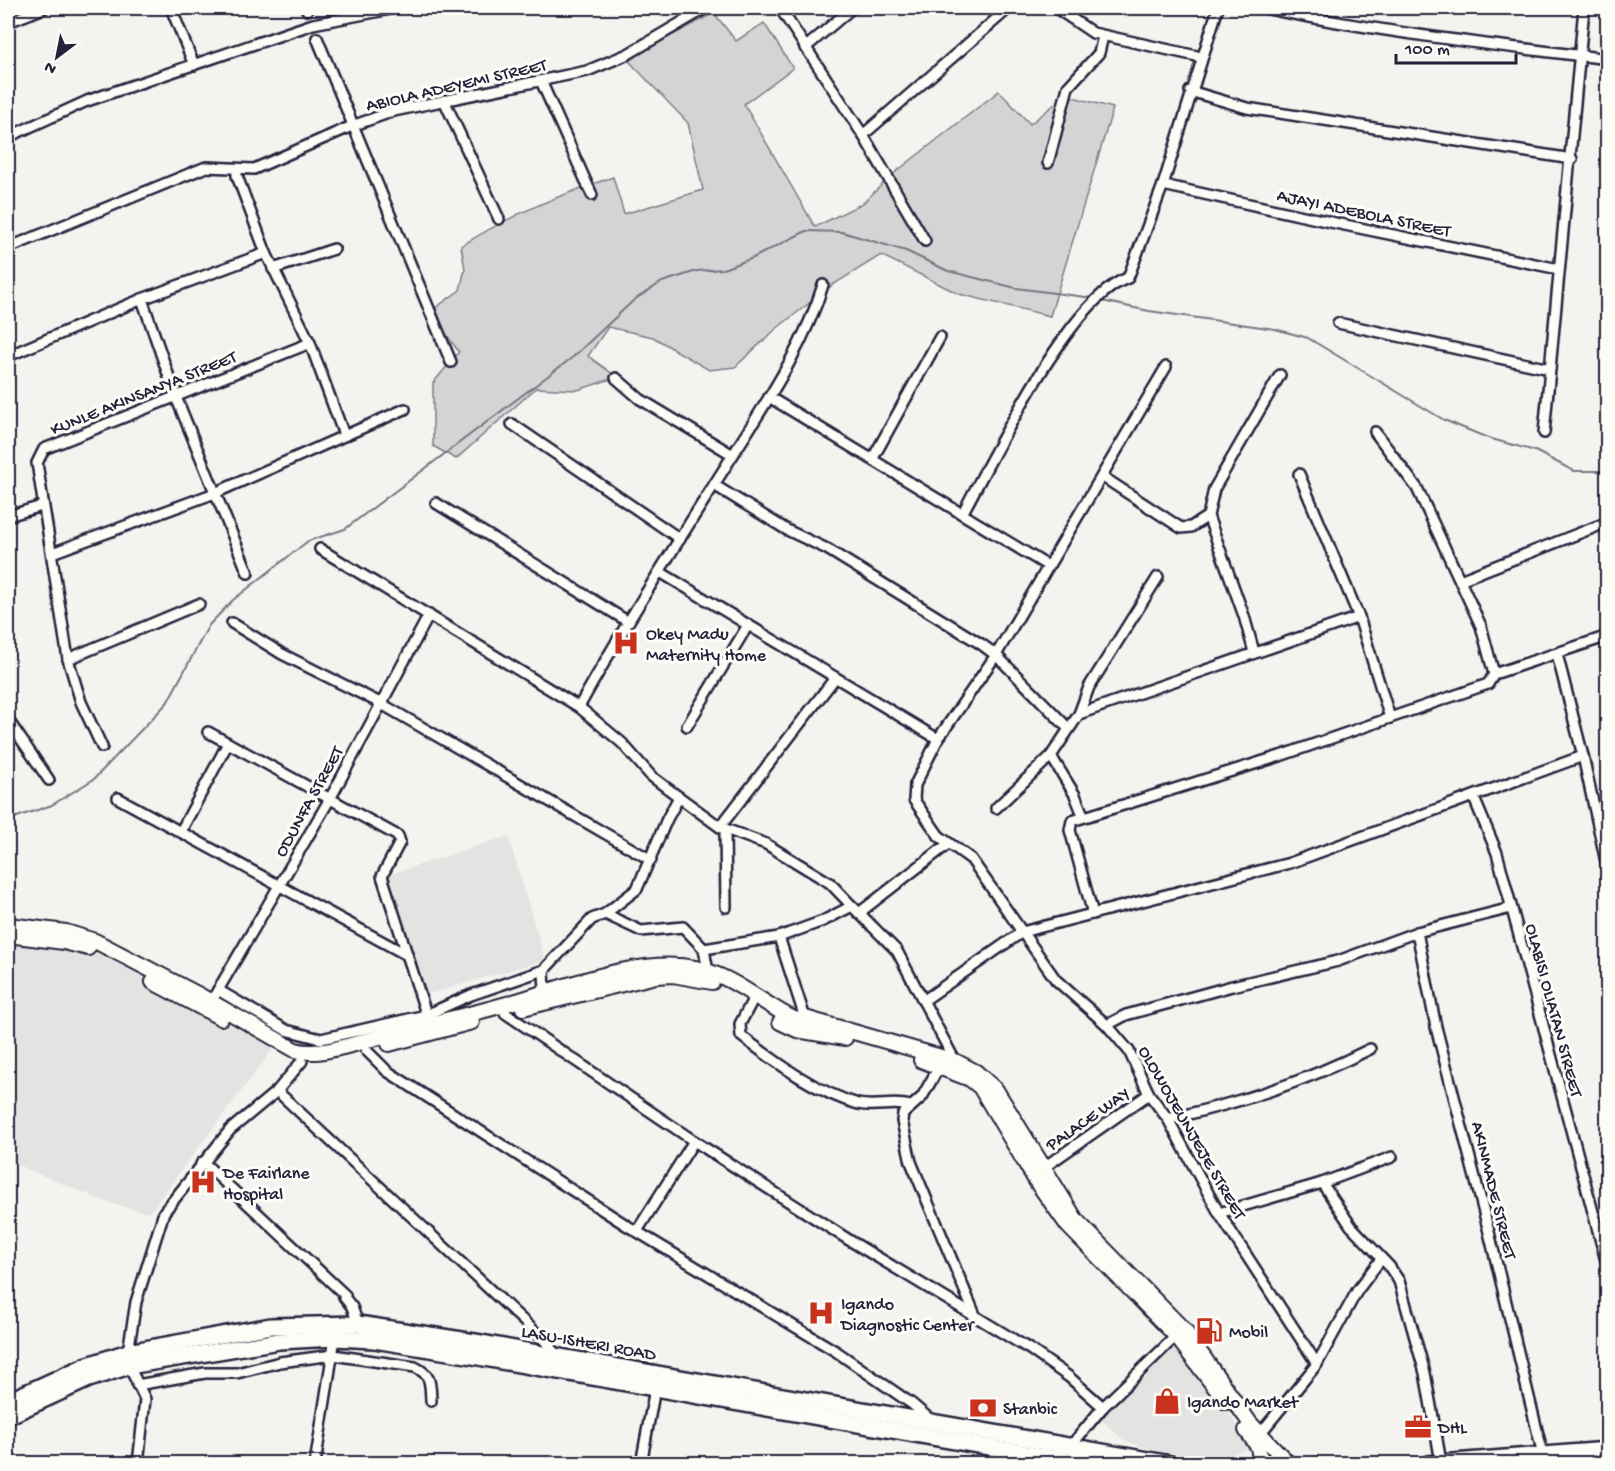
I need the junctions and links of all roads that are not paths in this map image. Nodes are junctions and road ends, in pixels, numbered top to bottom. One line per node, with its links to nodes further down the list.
1 (44, 8): 12 (street)
2 (171, 8): 19 (street)
3 (396, 8): 19 (street)
4 (706, 8): 20 (street, ABIOLA ADEYEMI STREET)
5 (780, 8): 15 (street)
6 (852, 8): 15 (street)
7 (1009, 8): 24 (street)
8 (1056, 8): 13 (street)
9 (1218, 8): 17 (street)
10 (1264, 8): 16 (street)
11 (1584, 8): 16 (street)
12 (8, 22)
13 (1103, 36): 17 (street); 27 (street)
14 (317, 38): 23 (street)
15 (805, 48): 24 (street)
16 (1579, 55): 18 (street); 26 (street)
17 (1201, 57): 21 (street)
18 (1608, 58)
19 (194, 65): 25 (street)
20 (541, 81): 22 (street, ABIOLA ADEYEMI STREET); 30 (street)
21 (1190, 91): 26 (street); 29 (street)
22 (444, 100): 23 (street, ABIOLA ADEYEMI STREET); 31 (street)
23 (352, 126): 28 (street, ABIOLA ADEYEMI STREET); 44 (street)
24 (863, 135): 32 (street)
25 (8, 137)
26 (1572, 159): 37 (street)
27 (1048, 163)
28 (237, 170): 33 (street, ABIOLA ADEYEMI STREET); 35 (street)
29 (1163, 185): 37 (street, AJAYI ADEBOLA STREET); 64 (street)
30 (592, 195)
31 (500, 219)
32 (925, 241)
33 (8, 248)
34 (334, 249): 36 (street)
35 (266, 253): 36 (street); 39 (street)
36 (273, 269): 42 (street)
37 (1559, 269): 46 (street)
38 (823, 285): 50 (street)
39 (142, 299): 43 (street); 49 (street)
40 (1338, 323): 46 (street)
41 (940, 337): 57 (street)
42 (310, 343): 49 (street, KUNLE AKINSANYA STREET); 55 (street)
43 (8, 356)
44 (451, 362)
45 (1166, 367): 59 (street, OLOWOJEUNJEJE STREET)
46 (1550, 369): 54 (street)
47 (1280, 375): 66 (street)
48 (616, 378): 56 (street)
49 (176, 397): 61 (street); 63 (street, KUNLE AKINSANYA STREET)
50 (770, 397): 56 (street); 57 (street)
51 (405, 409): 55 (street)
52 (512, 424): 68 (street)
53 (1375, 432): 75 (street)
54 (1544, 433)
55 (344, 435): 61 (street)
56 (733, 455): 60 (street)
57 (873, 458): 64 (street)
58 (1299, 474): 78 (street)
59 (1102, 477): 66 (street); 71 (street, OLOWOJEUNJEJE STREET)
60 (714, 485): 68 (street); 85 (street)
61 (215, 493): 70 (street); 73 (street)
62 (436, 503): 79 (street)
63 (42, 506): 65 (street); 70 (street, KUNLE AKINSANYA STREET)
64 (963, 514): 71 (street)
65 (8, 516)
66 (1208, 516): 83 (street)
67 (1608, 522): 75 (street)
68 (681, 539): 72 (street)
69 (320, 549): 77 (street)
70 (52, 553): 86 (street, KUNLE AKINSANYA STREET)
71 (1048, 566): 85 (street, OLOWOJEUNJEJE STREET)
72 (660, 572): 79 (street); 81 (street)
73 (248, 573)
74 (1158, 577): 91 (street)
75 (1460, 580): 87 (street)
76 (199, 604): 86 (street)
77 (429, 615): 89 (street, ODUNFA STREET); 90 (street)
78 (1359, 617): 83 (street); 92 (street)
79 (627, 621): 90 (street)
80 (232, 622): 89 (street)
81 (748, 625): 88 (street); 94 (street)
82 (1608, 636): 84 (street)
83 (1254, 652): 91 (street)
84 (1557, 654): 87 (street); 101 (street)
85 (996, 655): 95 (street); 97 (street, OLOWOJEUNJEJE STREET)
86 (68, 659): 99 (street, KUNLE AKINSANYA STREET)
87 (1494, 674): 92 (street)
88 (835, 678): 97 (street); 109 (street)
89 (380, 703): 103 (street, ODUNFA STREET); 112 (street)
90 (579, 707): 104 (street)
91 (1079, 714): 95 (street)
92 (1390, 718): 108 (street)
93 (8, 720): 102 (street)
94 (687, 726)
95 (1068, 728): 100 (street)
96 (207, 732): 98 (street)
97 (938, 739): 111 (street, OLOWOJEUNJEJE STREET)
98 (228, 743): 103 (street); 110 (street)
99 (102, 747)
100 (1051, 756): 107 (street); 108 (street)
101 (1583, 756): 106 (street); 113 (street)
102 (49, 780)
103 (331, 797): 114 (street, ODUNFA STREET); 126 (street)
104 (680, 797): 109 (street); 112 (street)
105 (118, 798): 110 (street)
106 (1474, 798): 116 (street, OLABISI OLIATAN STREET); 119 (street)
107 (996, 808)
108 (1083, 815): 119 (street)
109 (722, 828): 115 (street); 117 (street)
110 (181, 831): 114 (street)
111 (948, 844): 117 (street); 121 (street, OLOWOJEUNJEJE STREET)
112 (651, 860): 118 (street)
113 (1608, 871)
114 (280, 884): 126 (street); 131 (street, ODUNFA STREET)
115 (726, 907)
116 (1511, 908): 122 (street); 155 (street, OLABISI OLIATAN STREET)
117 (855, 909): 124 (street); 132 (street)
118 (605, 914): 125 (street); 127 (street)
119 (1093, 914): 121 (street)
120 (8, 925): 131 (main road)
121 (1022, 932): 132 (street); 137 (street, OLOWOJEUNJEJE STREET)
122 (1417, 932): 137 (street); 174 (street, AKINMADE STREET)
123 (8, 935): 140 (main road)
124 (779, 937): 125 (street); 135 (street)
125 (704, 949): 128 (street)
126 (407, 955): 136 (street)
127 (544, 970): 129 (street); 130 (street)
128 (708, 972): 130 (main road); 135 (main road)
129 (503, 984): 134 (street); 136 (street)
130 (545, 992): 134 (main road)
131 (215, 996): 136 (main road)
132 (923, 1001): 141 (street)
133 (751, 1003): 134 (main road); 142 (main road); 145 (street)
134 (505, 1009): 136 (main road); 139 (main road); 147 (street)
135 (805, 1018): 141 (main road)
136 (428, 1019)
137 (1107, 1025): 144 (street, OLOWOJEUNJEJE STREET)
138 (1370, 1049): 146 (street)
139 (366, 1050): 140 (main road); 153 (street)
140 (302, 1061): 143 (street)
141 (955, 1061): 150 (main road)
142 (939, 1066): 145 (street); 158 (main road)
143 (277, 1091): 149 (street); 161 (street)
144 (1149, 1094): 146 (street, OLOWOJEUNJEJE STREET); 150 (street, PALACE WAY)
145 (910, 1106): 156 (street)
146 (1168, 1119): 152 (street, OLOWOJEUNJEJE STREET)
147 (694, 1141): 153 (street); 156 (street)
148 (1392, 1157): 151 (street)
149 (201, 1164): 157 (street); 162 (street)
150 (1042, 1168): 171 (main road)
151 (1322, 1183): 152 (street); 154 (street)
152 (1219, 1213): 163 (street, OLOWOJEUNJEJE STREET)
153 (637, 1231): 170 (street)
154 (1381, 1259): 163 (street); 176 (street)
155 (1608, 1268)
156 (975, 1315): 168 (street)
157 (358, 1324): 161 (main road, LASU-ISHERI ROAD); 162 (main road, LASU-ISHERI ROAD)
158 (1176, 1336): 168 (street); 182 (main road)
159 (335, 1338): 160 (street); 162 (main road, LASU-ISHERI ROAD); 164 (main road, LASU-ISHERI ROAD)
160 (333, 1355): 165 (street); 167 (street); 178 (street)
161 (557, 1356): 164 (main road, LASU-ISHERI ROAD)
162 (128, 1359): 165 (street); 166 (main road, LASU-ISHERI ROAD); 169 (main road, LASU-ISHERI ROAD)
163 (1317, 1364): 171 (street)
164 (656, 1381): 170 (main road, LASU-ISHERI ROAD); 175 (main road, LASU-ISHERI ROAD); 179 (street)
165 (137, 1385): 177 (street)
166 (8, 1401)
167 (431, 1401)
168 (1103, 1407): 172 (street)
169 (8, 1416)
170 (932, 1421): 172 (main road, LASU-ISHERI ROAD)
171 (1260, 1434): 183 (main road)
172 (1070, 1447): 181 (main road, LASU-ISHERI ROAD)
173 (1608, 1450): 174 (main road)
174 (1543, 1455): 176 (main road)
175 (1034, 1461): 180 (main road, LASU-ISHERI ROAD)
176 (1435, 1463)
177 (138, 1464)
178 (315, 1464)
179 (641, 1464)
180 (1085, 1464)
181 (1171, 1464)
182 (1261, 1464)
183 (1289, 1464)

